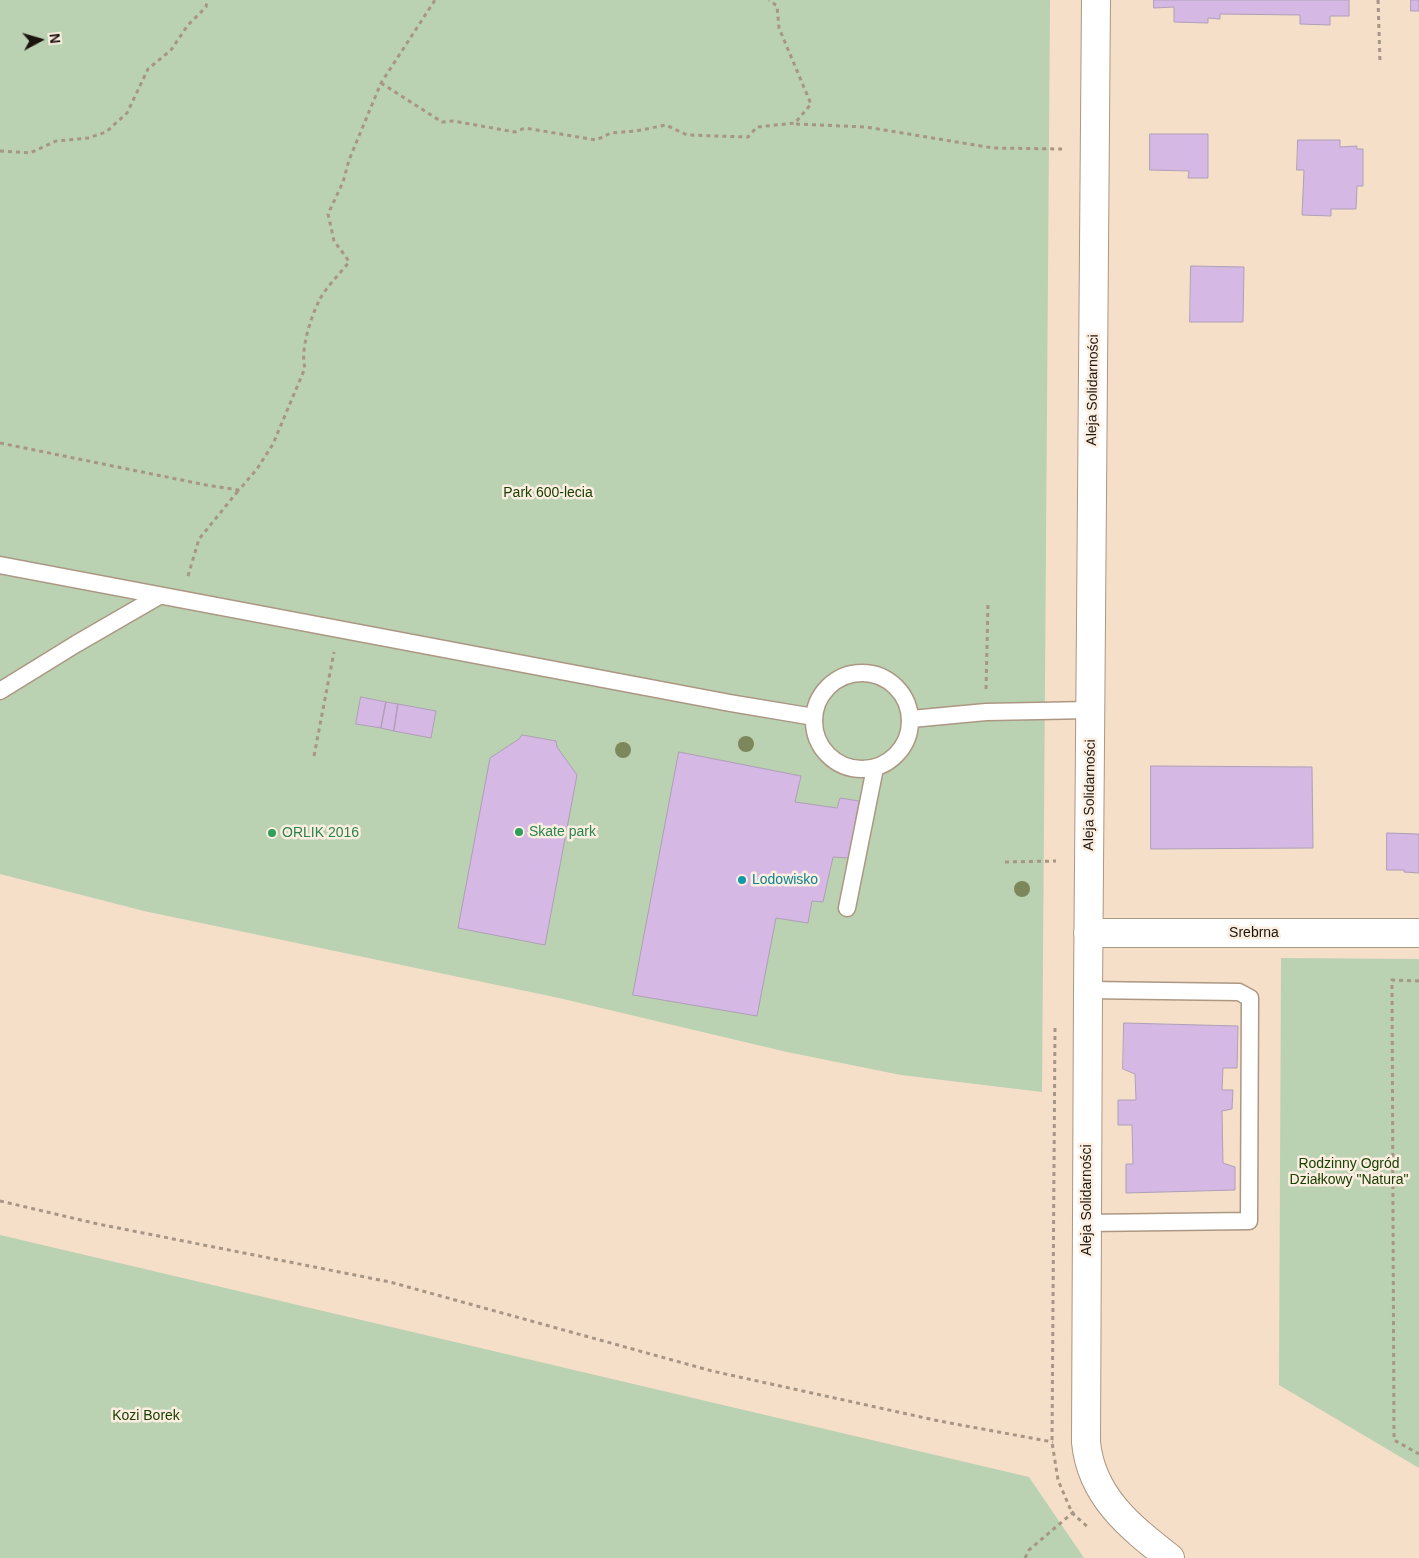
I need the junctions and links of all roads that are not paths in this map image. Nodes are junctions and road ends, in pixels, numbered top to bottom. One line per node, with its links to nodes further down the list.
1 (1096, 0): 5 (street, Aleja Solidarności)
2 (0, 565): 3 (lane)
3 (159, 596): 4 (lane); 6 (lane)
4 (0, 691)
5 (1090, 710): 7 (lane); 10 (street, Aleja Solidarności)
6 (814, 717): 7 (lane); 8 (lane)
7 (911, 719): 8 (lane)
8 (875, 768): 9 (lane)
9 (847, 908)
10 (1088, 933): 11 (street, Srebrna); 12 (street, Aleja Solidarności)
11 (1419, 933)
12 (1088, 990): 13 (street, Aleja Solidarności); 13 (lane)
13 (1087, 1223): 14 (street, Aleja Solidarności)
14 (1170, 1558)

